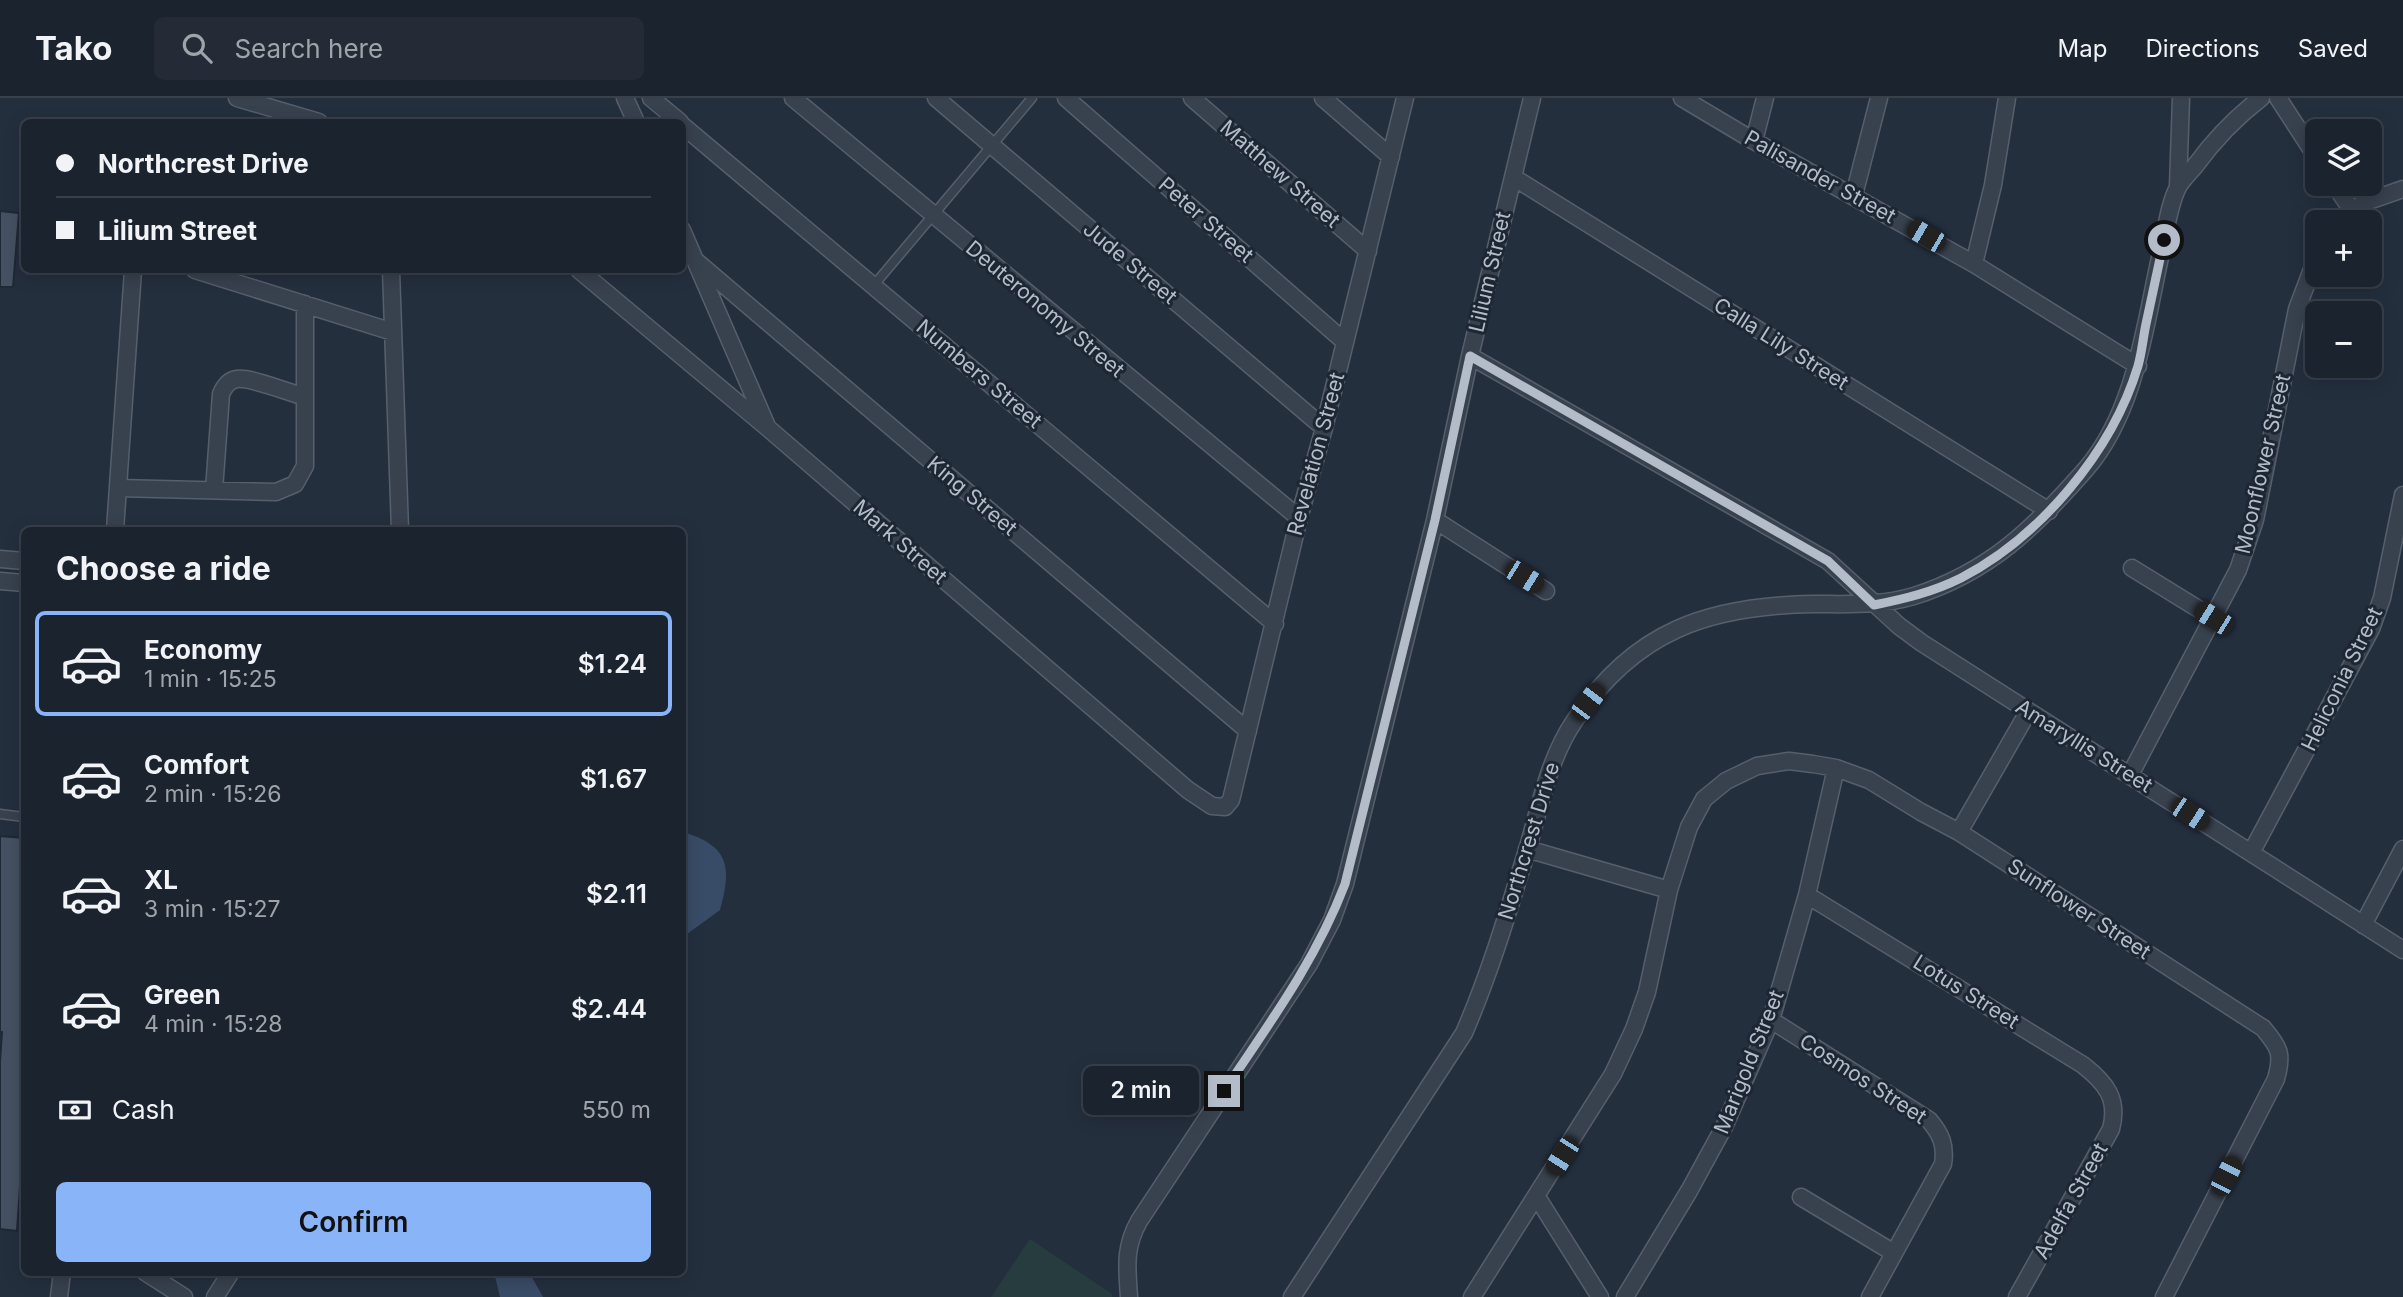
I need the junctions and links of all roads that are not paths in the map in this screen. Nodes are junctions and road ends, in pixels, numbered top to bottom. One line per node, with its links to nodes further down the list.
1 (237, 98): 19 (street)
2 (625, 98): 20 (street)
3 (651, 98): 21 (street, Numbers Street)
4 (793, 98): 32 (street, Deuteronomy Street)
5 (936, 98): 25 (street, Jude Street)
6 (1032, 98): 25 (lane)
7 (1066, 98): 45 (street, Peter Street)
8 (1192, 98): 34 (street, Matthew Street)
9 (1323, 98): 26 (street)
10 (1405, 98): 26 (street, Revelation Street)
11 (1532, 98): 27 (street, Lilium Street)
12 (1682, 98): 24 (street, Palisander Street)
13 (1765, 98): 24 (street)
14 (1879, 98): 30 (street)
15 (2007, 98): 36 (street)
16 (2181, 98): 28 (street)
17 (2261, 98): 28 (street, Northcrest Drive)
18 (2278, 98): 23 (street)
19 (309, 119)
20 (635, 119)
21 (675, 119)
22 (686, 128): 41 (street, Numbers Street)
23 (2305, 140)
24 (1754, 141): 30 (street, Palisander Street)
25 (992, 146): 32 (lane); 49 (street, Jude Street)
26 (1391, 157): 34 (street, Revelation Street)
27 (1513, 177): 46 (street, Lilium Street); 54 (street, Calla Lily Street)
28 (2178, 187): 47 (street, Northcrest Drive)
29 (2403, 189): 31 (street)
30 (1854, 195): 36 (street, Palisander Street)
31 (2355, 210)
32 (932, 216): 41 (lane); 55 (street, Deuteronomy Street)
33 (686, 239): 35 (street)
34 (1368, 251): 45 (street, Revelation Street)
35 (696, 261): 50 (street); 69 (street, King Street)
36 (1974, 264): 47 (street, Palisander Street)
37 (133, 273): 51 (street)
38 (205, 273): 43 (street)
39 (391, 273): 44 (street)
40 (583, 273): 50 (street, Mark Street)
41 (874, 285): 67 (street, Numbers Street)
42 (2305, 287): 66 (street, Moonflower Street)
43 (305, 304): 44 (street); 48 (street)
44 (393, 332): 58 (street)
45 (1345, 342): 49 (street, Revelation Street)
46 (1470, 356): 56 (street, Lilium Street); 65 (street, Amaryllis Street)
47 (2138, 366): 54 (street, Northcrest Drive)
48 (305, 397): 52 (street); 52 (street)
49 (1324, 428): 55 (street, Revelation Street)
50 (769, 429): 72 (street, Mark Street)
51 (118, 488): 52 (street); 57 (street)
52 (214, 490)
53 (2403, 495): 78 (street, Heliconia Street)
54 (2049, 511): 65 (street, Northcrest Drive)
55 (1298, 518): 67 (street, Revelation Street)
56 (1435, 520): 64 (street); 94 (street, Lilium Street)
57 (115, 527)
58 (400, 527)
59 (0, 559): 60 (street)
60 (21, 561)
61 (2132, 568): 66 (street)
62 (0, 581): 63 (street)
63 (21, 583)
64 (1546, 592)
65 (1874, 605): 68 (street, Amaryllis Street); 76 (street, Northcrest Drive)
66 (2213, 618): 71 (street, Moonflower Street)
67 (1275, 624): 69 (street, Revelation Street)
68 (2028, 712): 71 (street, Amaryllis Street); 75 (street)
69 (1248, 731): 72 (street, Revelation Street)
70 (1836, 768): 75 (street, Sunflower Street); 79 (street, Sunflower Street); 80 (street, Marigold Street)
71 (2130, 775): 78 (street, Amaryllis Street)
72 (1225, 807)
73 (0, 814): 74 (lane)
74 (21, 817)
75 (1959, 832): 101 (street, Sunflower Street)
76 (1527, 849): 79 (street); 95 (street, Northcrest Drive)
77 (2403, 849): 81 (street)
78 (2251, 853): 81 (street, Amaryllis Street)
79 (1669, 890): 86 (street, Sunflower Street)
80 (1807, 895): 83 (street, Marigold Street); 84 (street, Lotus Street)
81 (2363, 925): 82 (street, Amaryllis Street)
82 (2403, 950)
83 (1770, 1020): 87 (street, Cosmos Street); 98 (street, Marigold Street)
84 (2113, 1102): 100 (street, Adelfa Street)
85 (1801, 1196): 87 (street)
86 (1537, 1197): 96 (street, Sunflower Street); 97 (street)
87 (1894, 1253): 99 (street, Cosmos Street)
88 (62, 1276): 91 (street)
89 (151, 1276): 92 (street)
90 (228, 1276): 93 (street)
91 (60, 1297)
92 (184, 1297)
93 (215, 1297)
94 (1129, 1297)
95 (1292, 1297)
96 (1472, 1297)
97 (1600, 1297)
98 (1625, 1297)
99 (1870, 1297)
100 (2017, 1297)
101 (2164, 1297)

